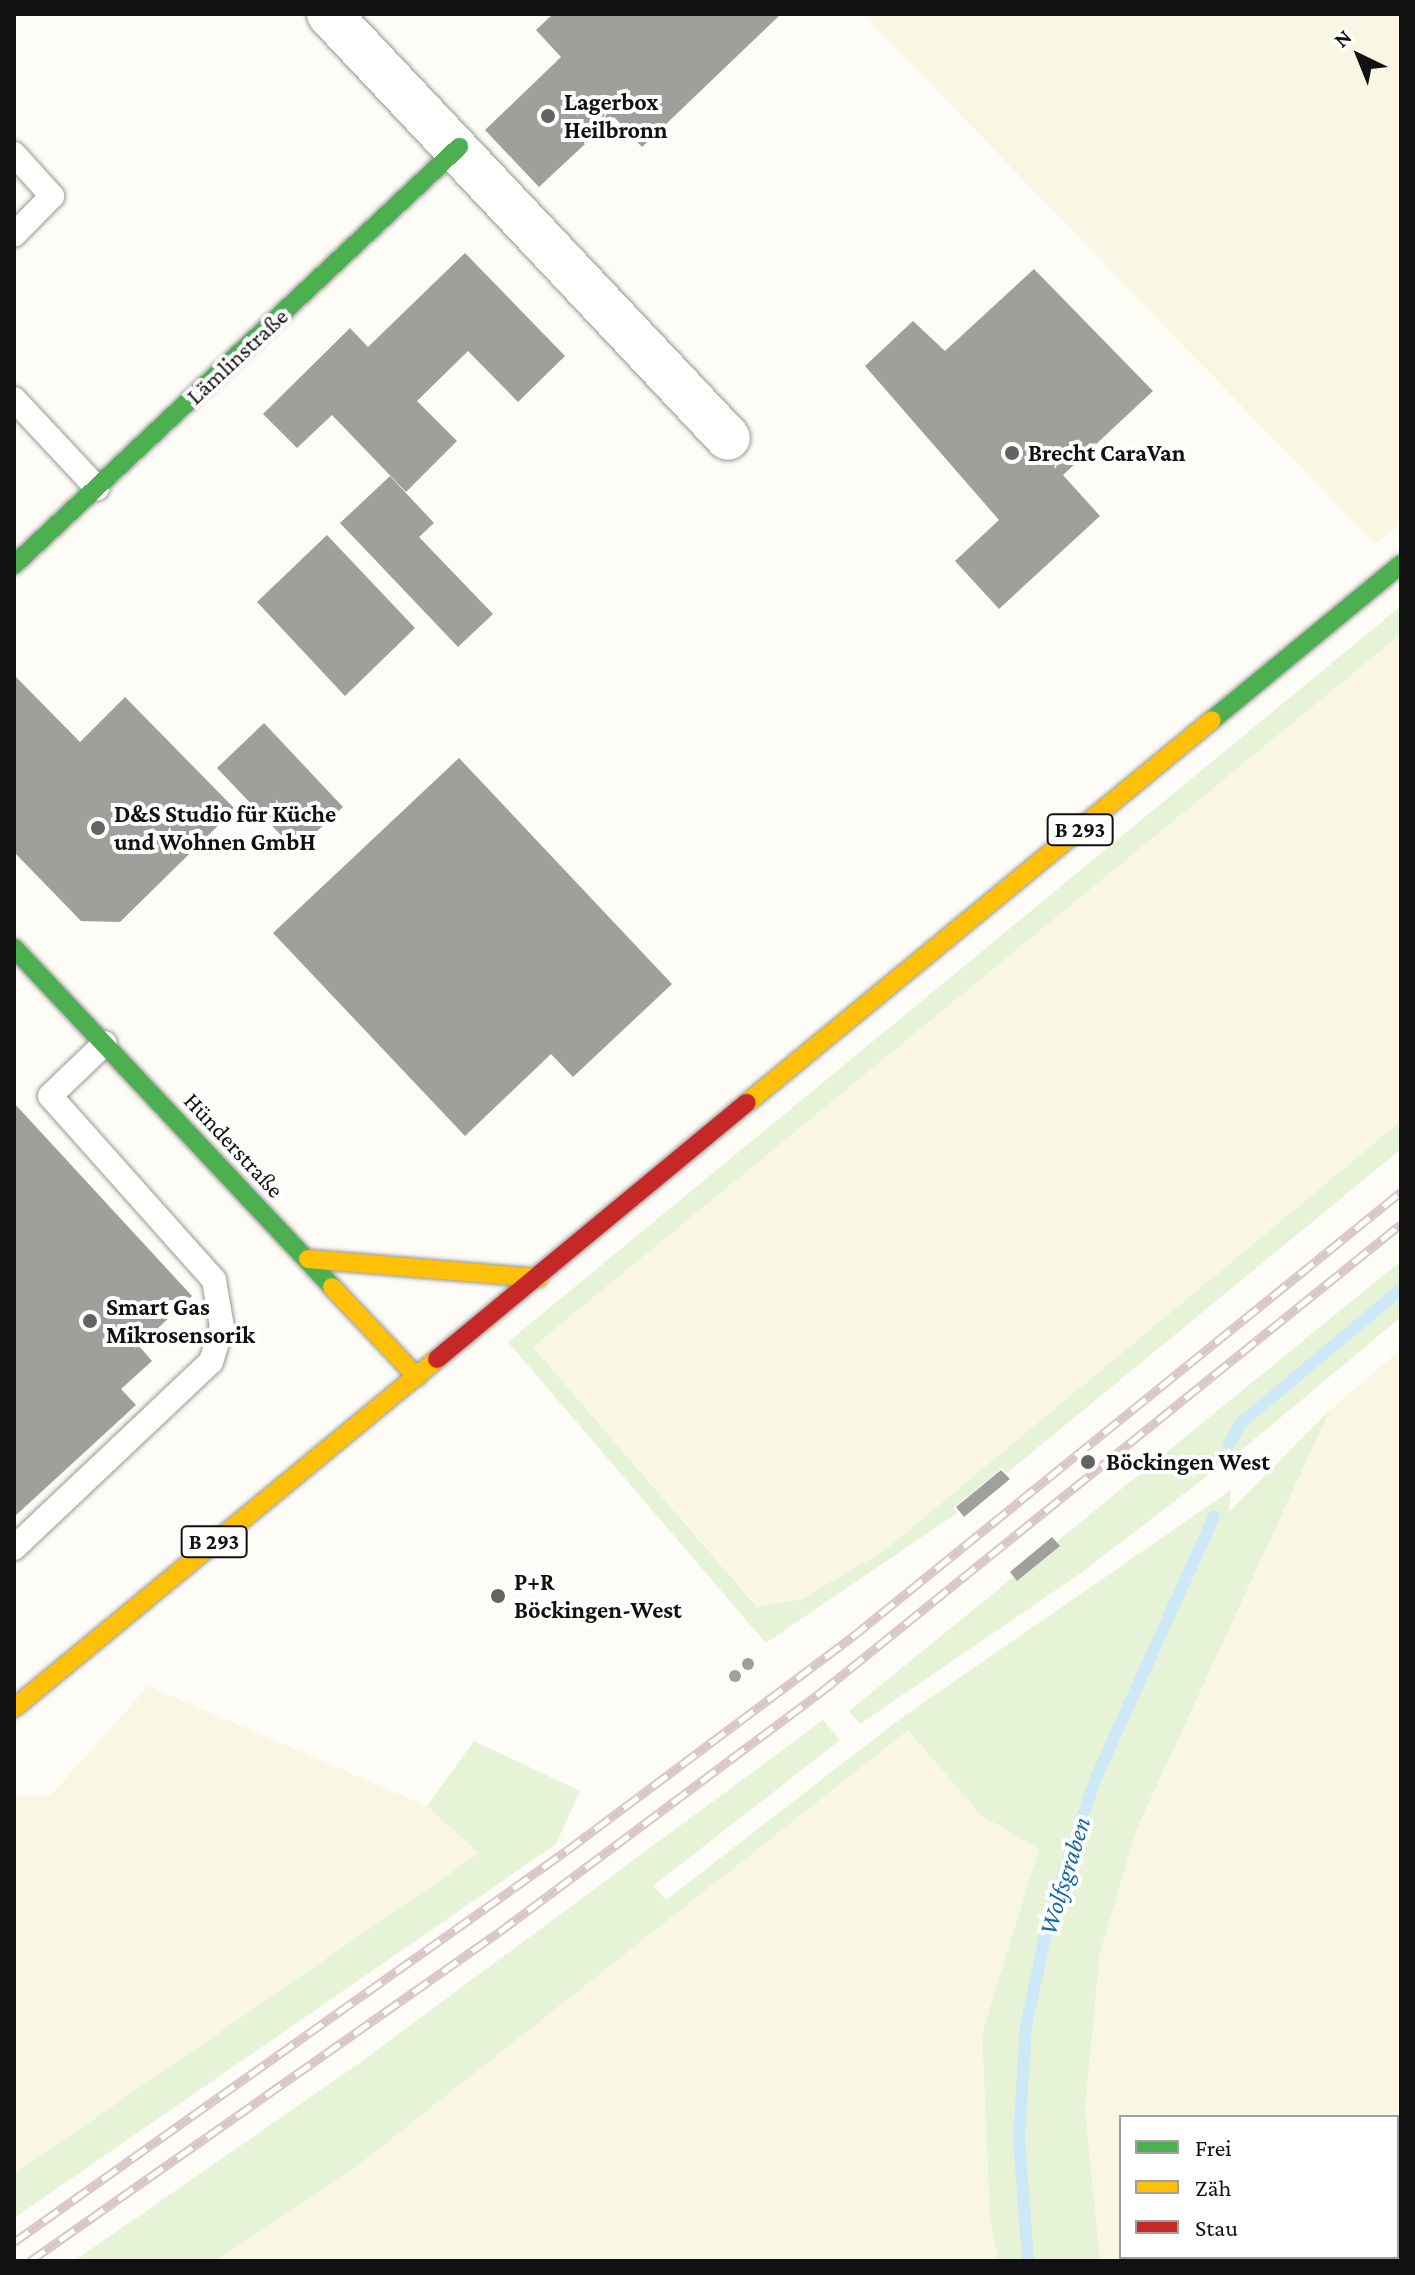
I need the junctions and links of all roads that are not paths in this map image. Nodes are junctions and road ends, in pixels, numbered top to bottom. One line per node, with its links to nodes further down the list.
1 (329, 14): 2 (street)
2 (459, 147): 6 (street); 7 (main road, Lämlinstraße)
3 (14, 154): 4 (lane)
4 (14, 235)
5 (14, 399): 7 (lane)
6 (728, 438)
7 (97, 488): 9 (main road, Lämlinstraße)
8 (1401, 564): 13 (main road, B 293)
9 (14, 565)
10 (14, 948): 11 (main road, Hünderstraße)
11 (105, 1043): 12 (main road, Hünderstraße); 15 (lane)
12 (308, 1259): 13 (main road); 14 (main road, Hünderstraße)
13 (538, 1278): 14 (main road, B 293)
14 (417, 1377): 16 (main road, B 293)
15 (14, 1548)
16 (14, 1708)

